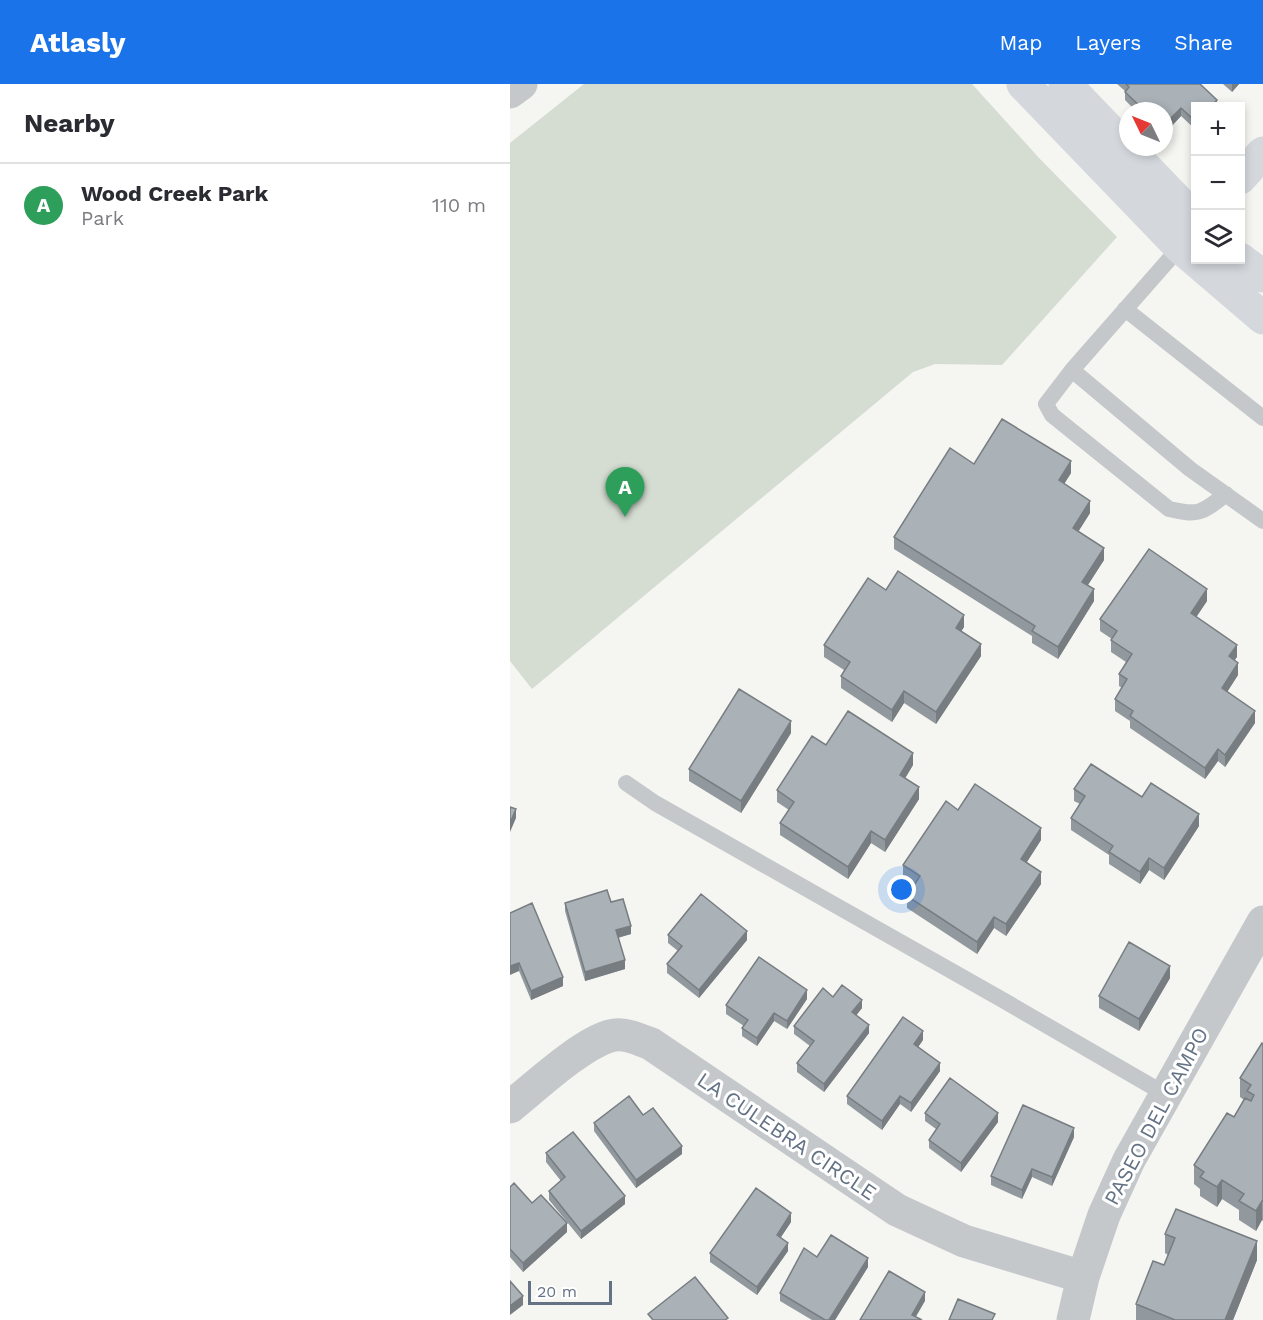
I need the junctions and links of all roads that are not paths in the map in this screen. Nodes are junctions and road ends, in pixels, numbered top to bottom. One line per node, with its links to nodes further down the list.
1 (521, 84): 4 (street)
2 (1023, 84): 7 (main road)
3 (1065, 84): 7 (main road)
4 (510, 93)
5 (1263, 153): 6 (main road)
6 (1245, 173)
7 (1190, 232): 10 (lane); 11 (main road)
8 (1245, 263): 9 (main road)
9 (1263, 276)
10 (1125, 309): 12 (lane); 13 (lane)
11 (1263, 318)
12 (1072, 370): 14 (lane); 14 (lane)
13 (1263, 418)
14 (1226, 494): 15 (lane)
15 (1263, 520)
16 (626, 783): 18 (lane)
17 (1263, 922): 18 (street, PASEO DEL CAMPO)
18 (1165, 1094): 20 (street, PASEO DEL CAMPO)
19 (510, 1107): 20 (street, LA CULEBRA CIRCLE)
20 (1083, 1277): 21 (street, PASEO DEL CAMPO)
21 (1073, 1320)

